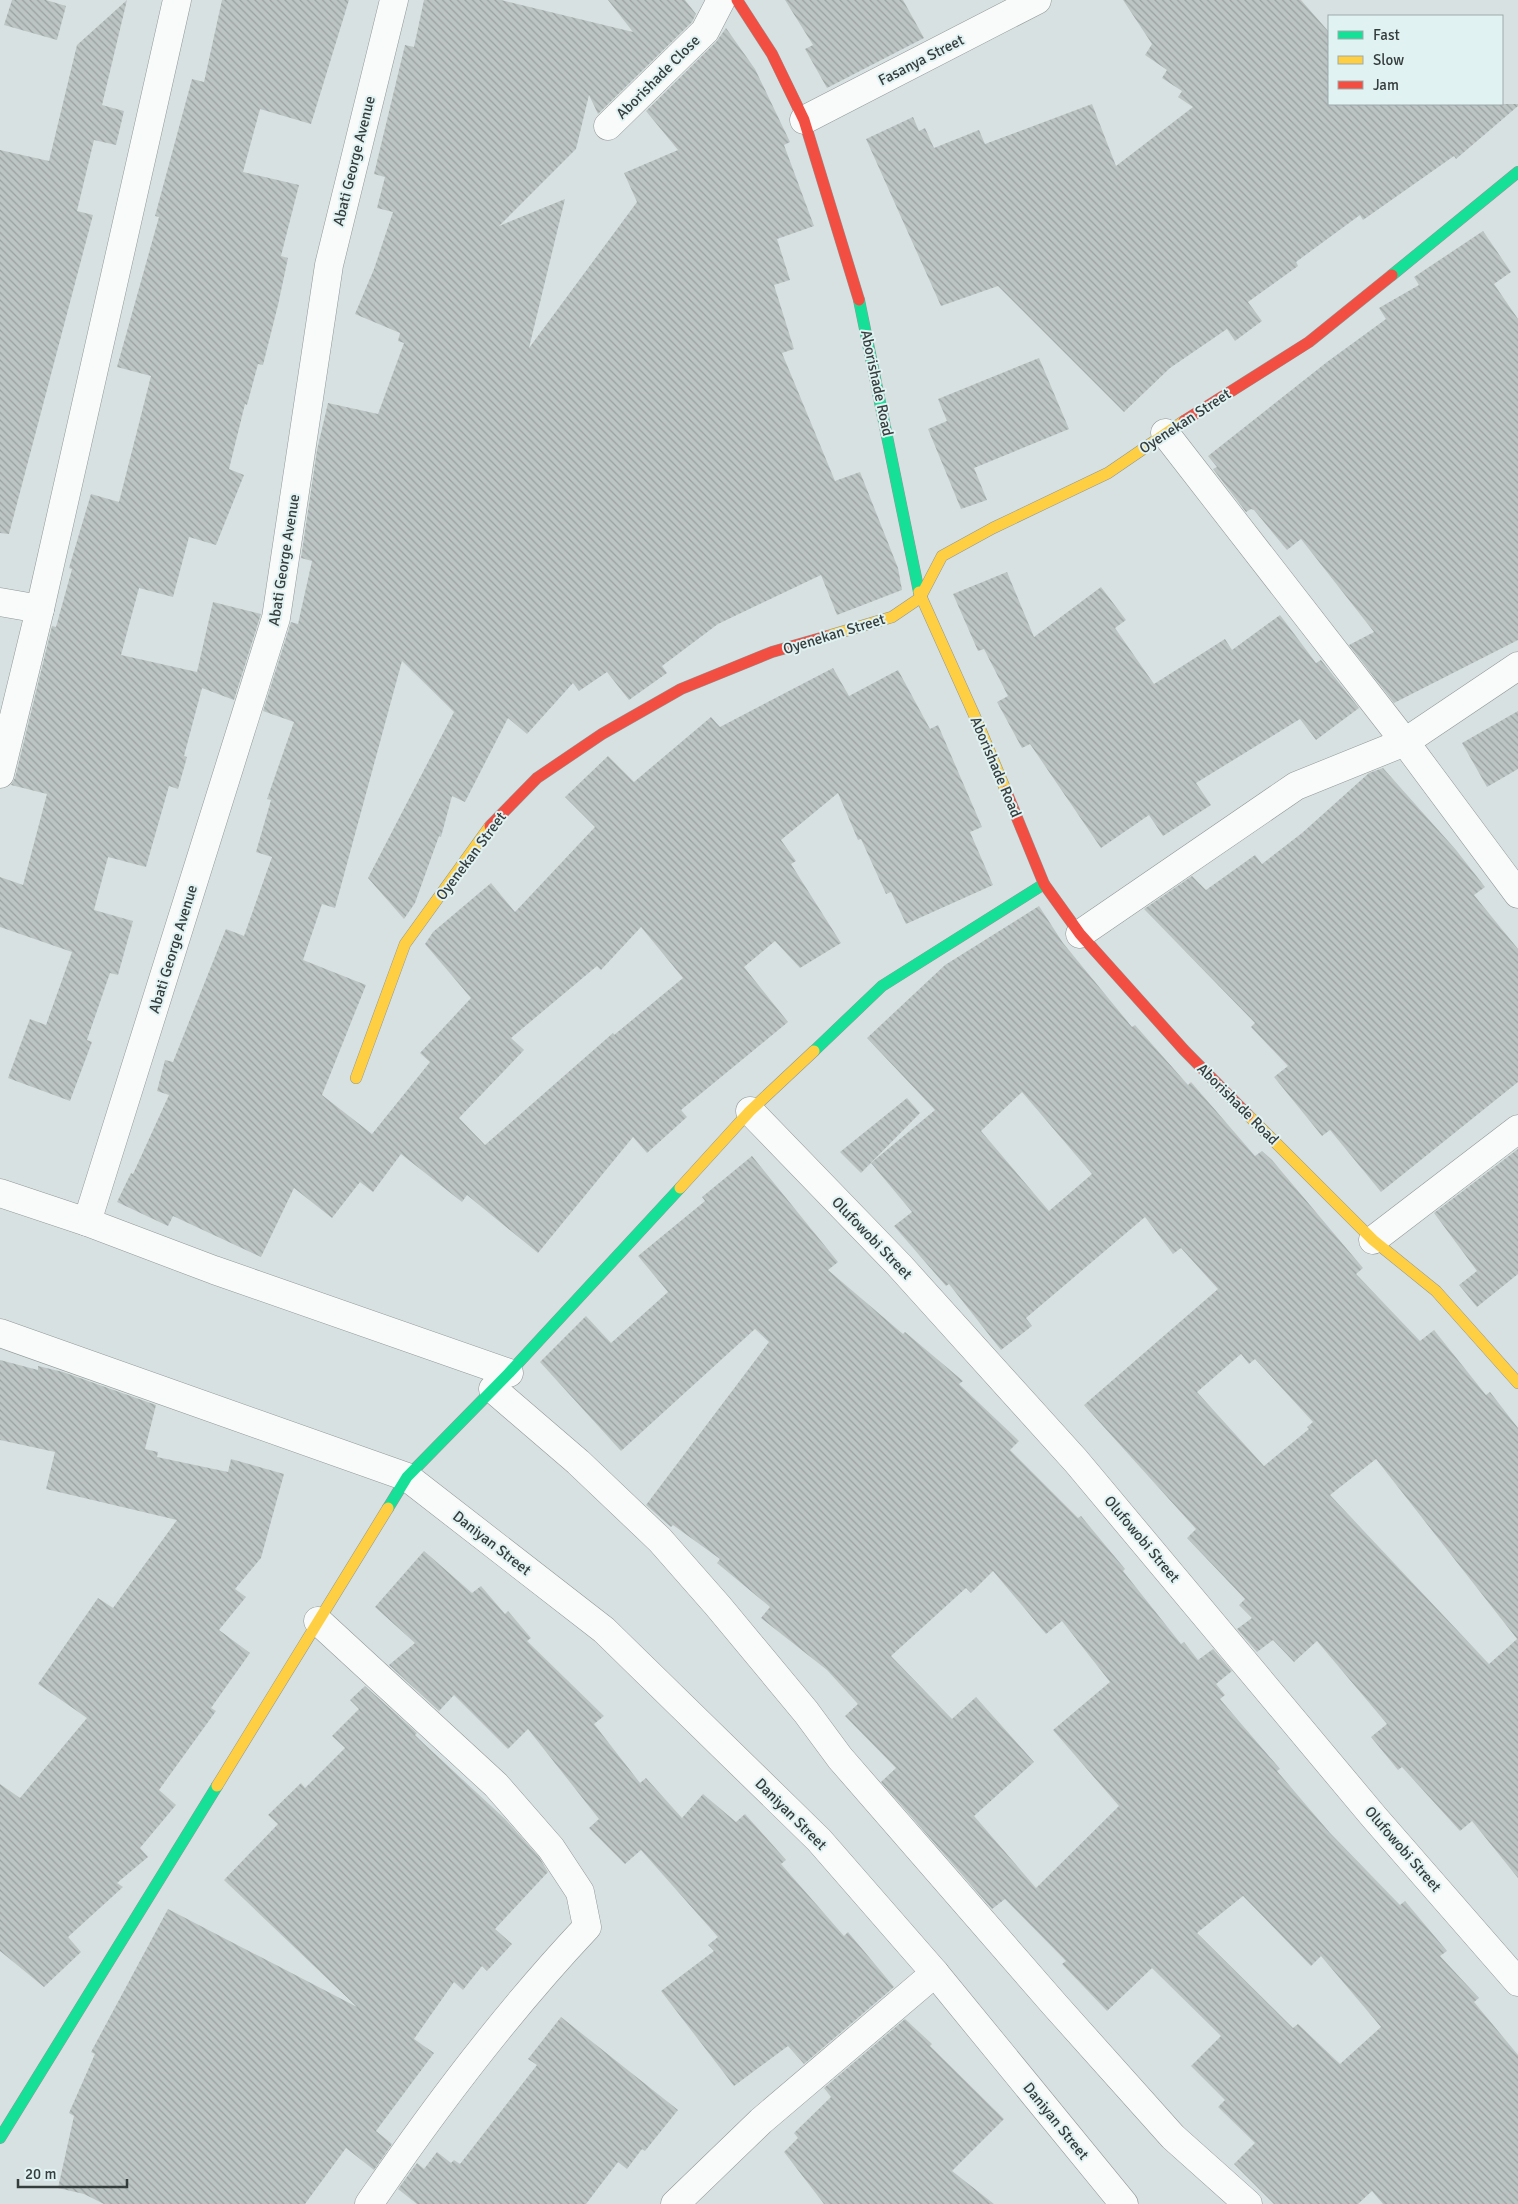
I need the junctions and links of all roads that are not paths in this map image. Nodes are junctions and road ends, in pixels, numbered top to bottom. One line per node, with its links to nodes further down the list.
1 (176, 0): 12 (street)
2 (394, 0): 23 (street, Abati George Avenue)
3 (721, 0): 7 (street, Aborishade Close)
4 (737, 0): 6 (street, Aborishade Road)
5 (1037, 0): 6 (street, Fasanya Street)
6 (804, 120): 10 (street, Aborishade Road)
7 (608, 126)
8 (1518, 172): 9 (street, Oyenekan Street)
9 (1164, 433): 10 (street, Oyenekan Street); 14 (street)
10 (920, 598): 16 (street, Aborishade Road); 19 (street, Oyenekan Street)
11 (0, 602): 12 (street)
12 (40, 608): 15 (street)
13 (1518, 666): 14 (street)
14 (1405, 742): 17 (street); 18 (street)
15 (0, 774)
16 (1044, 884): 18 (street, Aborishade Road); 20 (street)
17 (1518, 894)
18 (1080, 934): 24 (street, Aborishade Road)
19 (356, 1078)
20 (750, 1111): 26 (street); 31 (street, Olufowobi Street)
21 (1518, 1129): 24 (street)
22 (0, 1193): 23 (street)
23 (87, 1222): 26 (street)
24 (1372, 1240): 27 (street, Aborishade Road)
25 (0, 1333): 28 (street, Daniyan Street)
26 (501, 1381): 28 (street); 36 (street)
27 (1518, 1383)
28 (407, 1477): 29 (street); 30 (street, Daniyan Street)
29 (318, 1621): 32 (street); 33 (street)
30 (934, 1972): 34 (street); 35 (street, Daniyan Street)
31 (1518, 1982)
32 (0, 2138)
33 (369, 2204)
34 (675, 2204)
35 (1124, 2204)
36 (1248, 2204)

